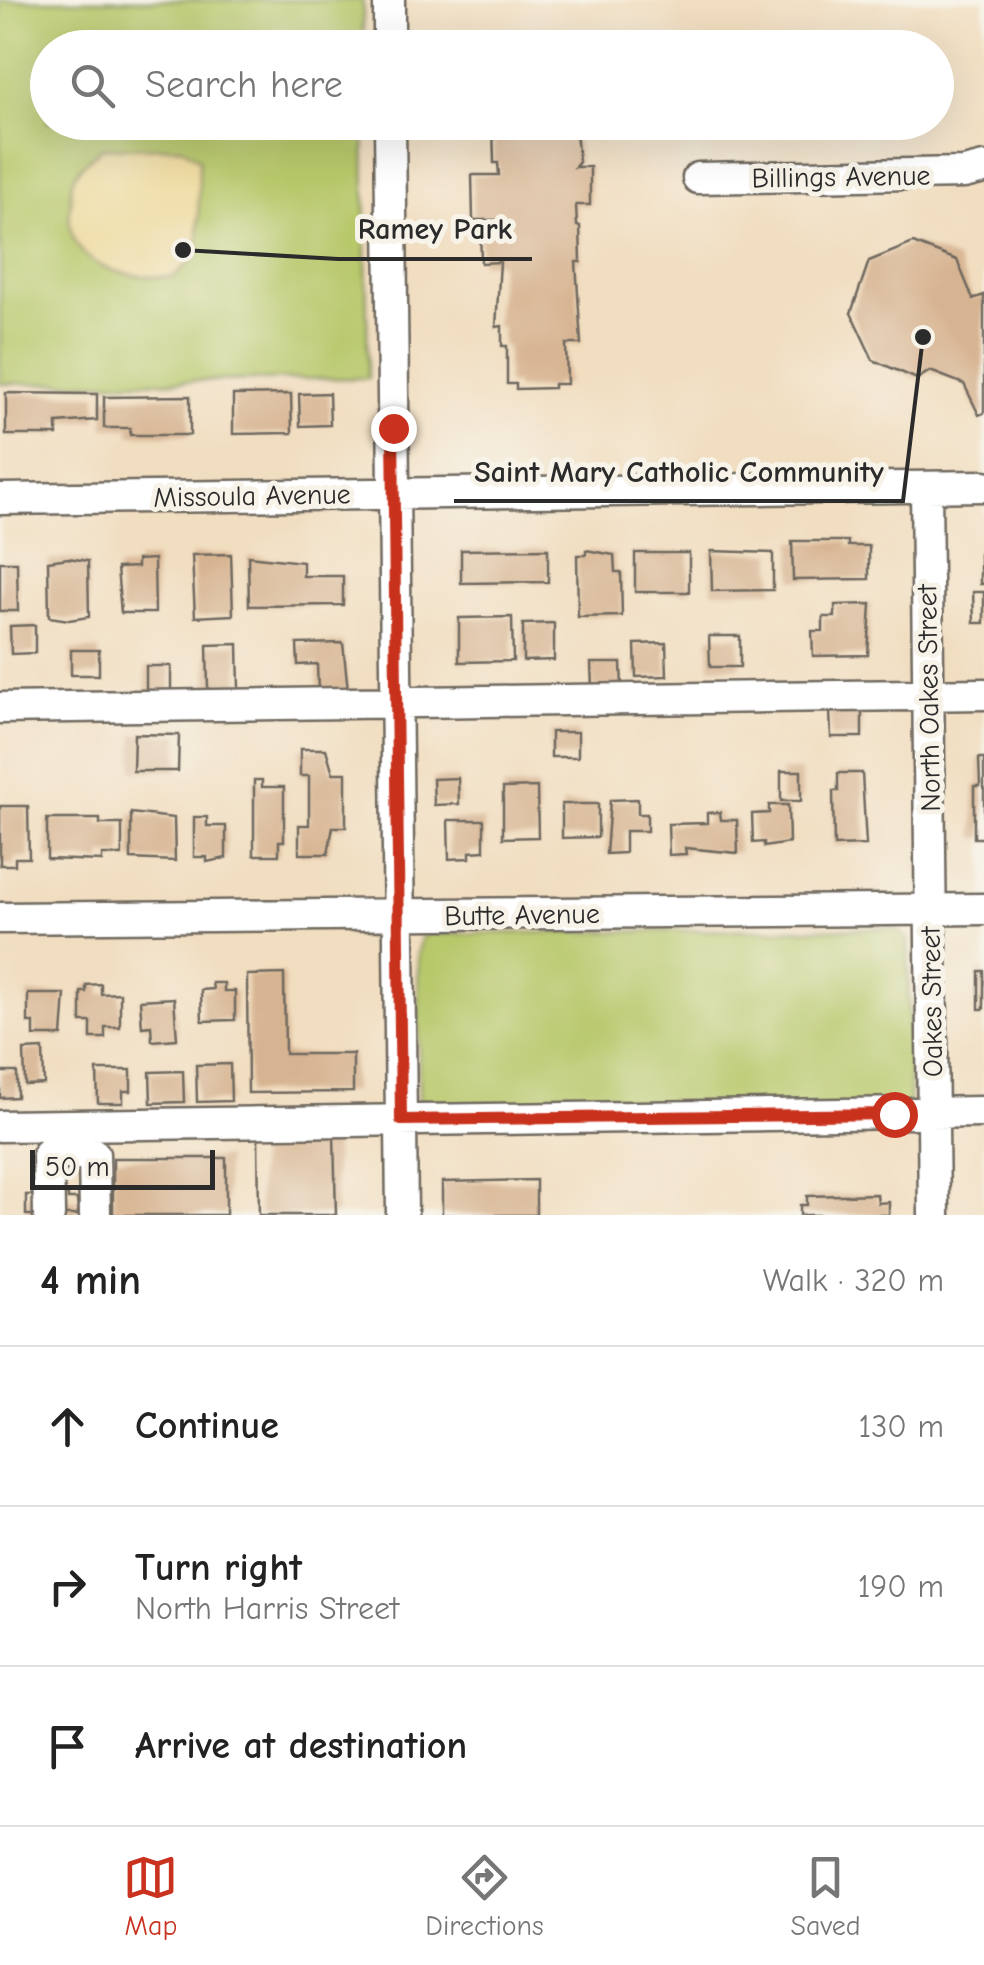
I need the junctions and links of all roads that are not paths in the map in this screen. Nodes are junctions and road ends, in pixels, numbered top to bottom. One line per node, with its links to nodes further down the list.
1 (389, 0): 2 (street)
2 (390, 30)
3 (390, 140): 8 (street)
4 (984, 168): 5 (street, Billings Avenue)
5 (698, 178)
6 (984, 486): 7 (street, Missoula Avenue)
7 (926, 487): 8 (street, Missoula Avenue); 10 (street, North Oakes Street)
8 (394, 492): 9 (street, Missoula Avenue); 12 (street)
9 (0, 499)
10 (928, 694): 11 (street); 12 (street); 15 (street, North Oakes Street)
11 (984, 694)
12 (396, 702): 13 (street); 16 (street)
13 (0, 708)
14 (984, 909): 15 (street, Butte Avenue)
15 (930, 910): 16 (street, Butte Avenue); 19 (street, Oakes Street)
16 (398, 916): 17 (street, Butte Avenue); 20 (street)
17 (0, 918)
18 (984, 1112): 19 (street)
19 (933, 1113): 20 (street); 25 (street, Oakes Street)
20 (401, 1120): 21 (street); 24 (street)
21 (0, 1126)
22 (49, 1215): 23 (street)
23 (95, 1215)
24 (402, 1215)
25 (934, 1215)

